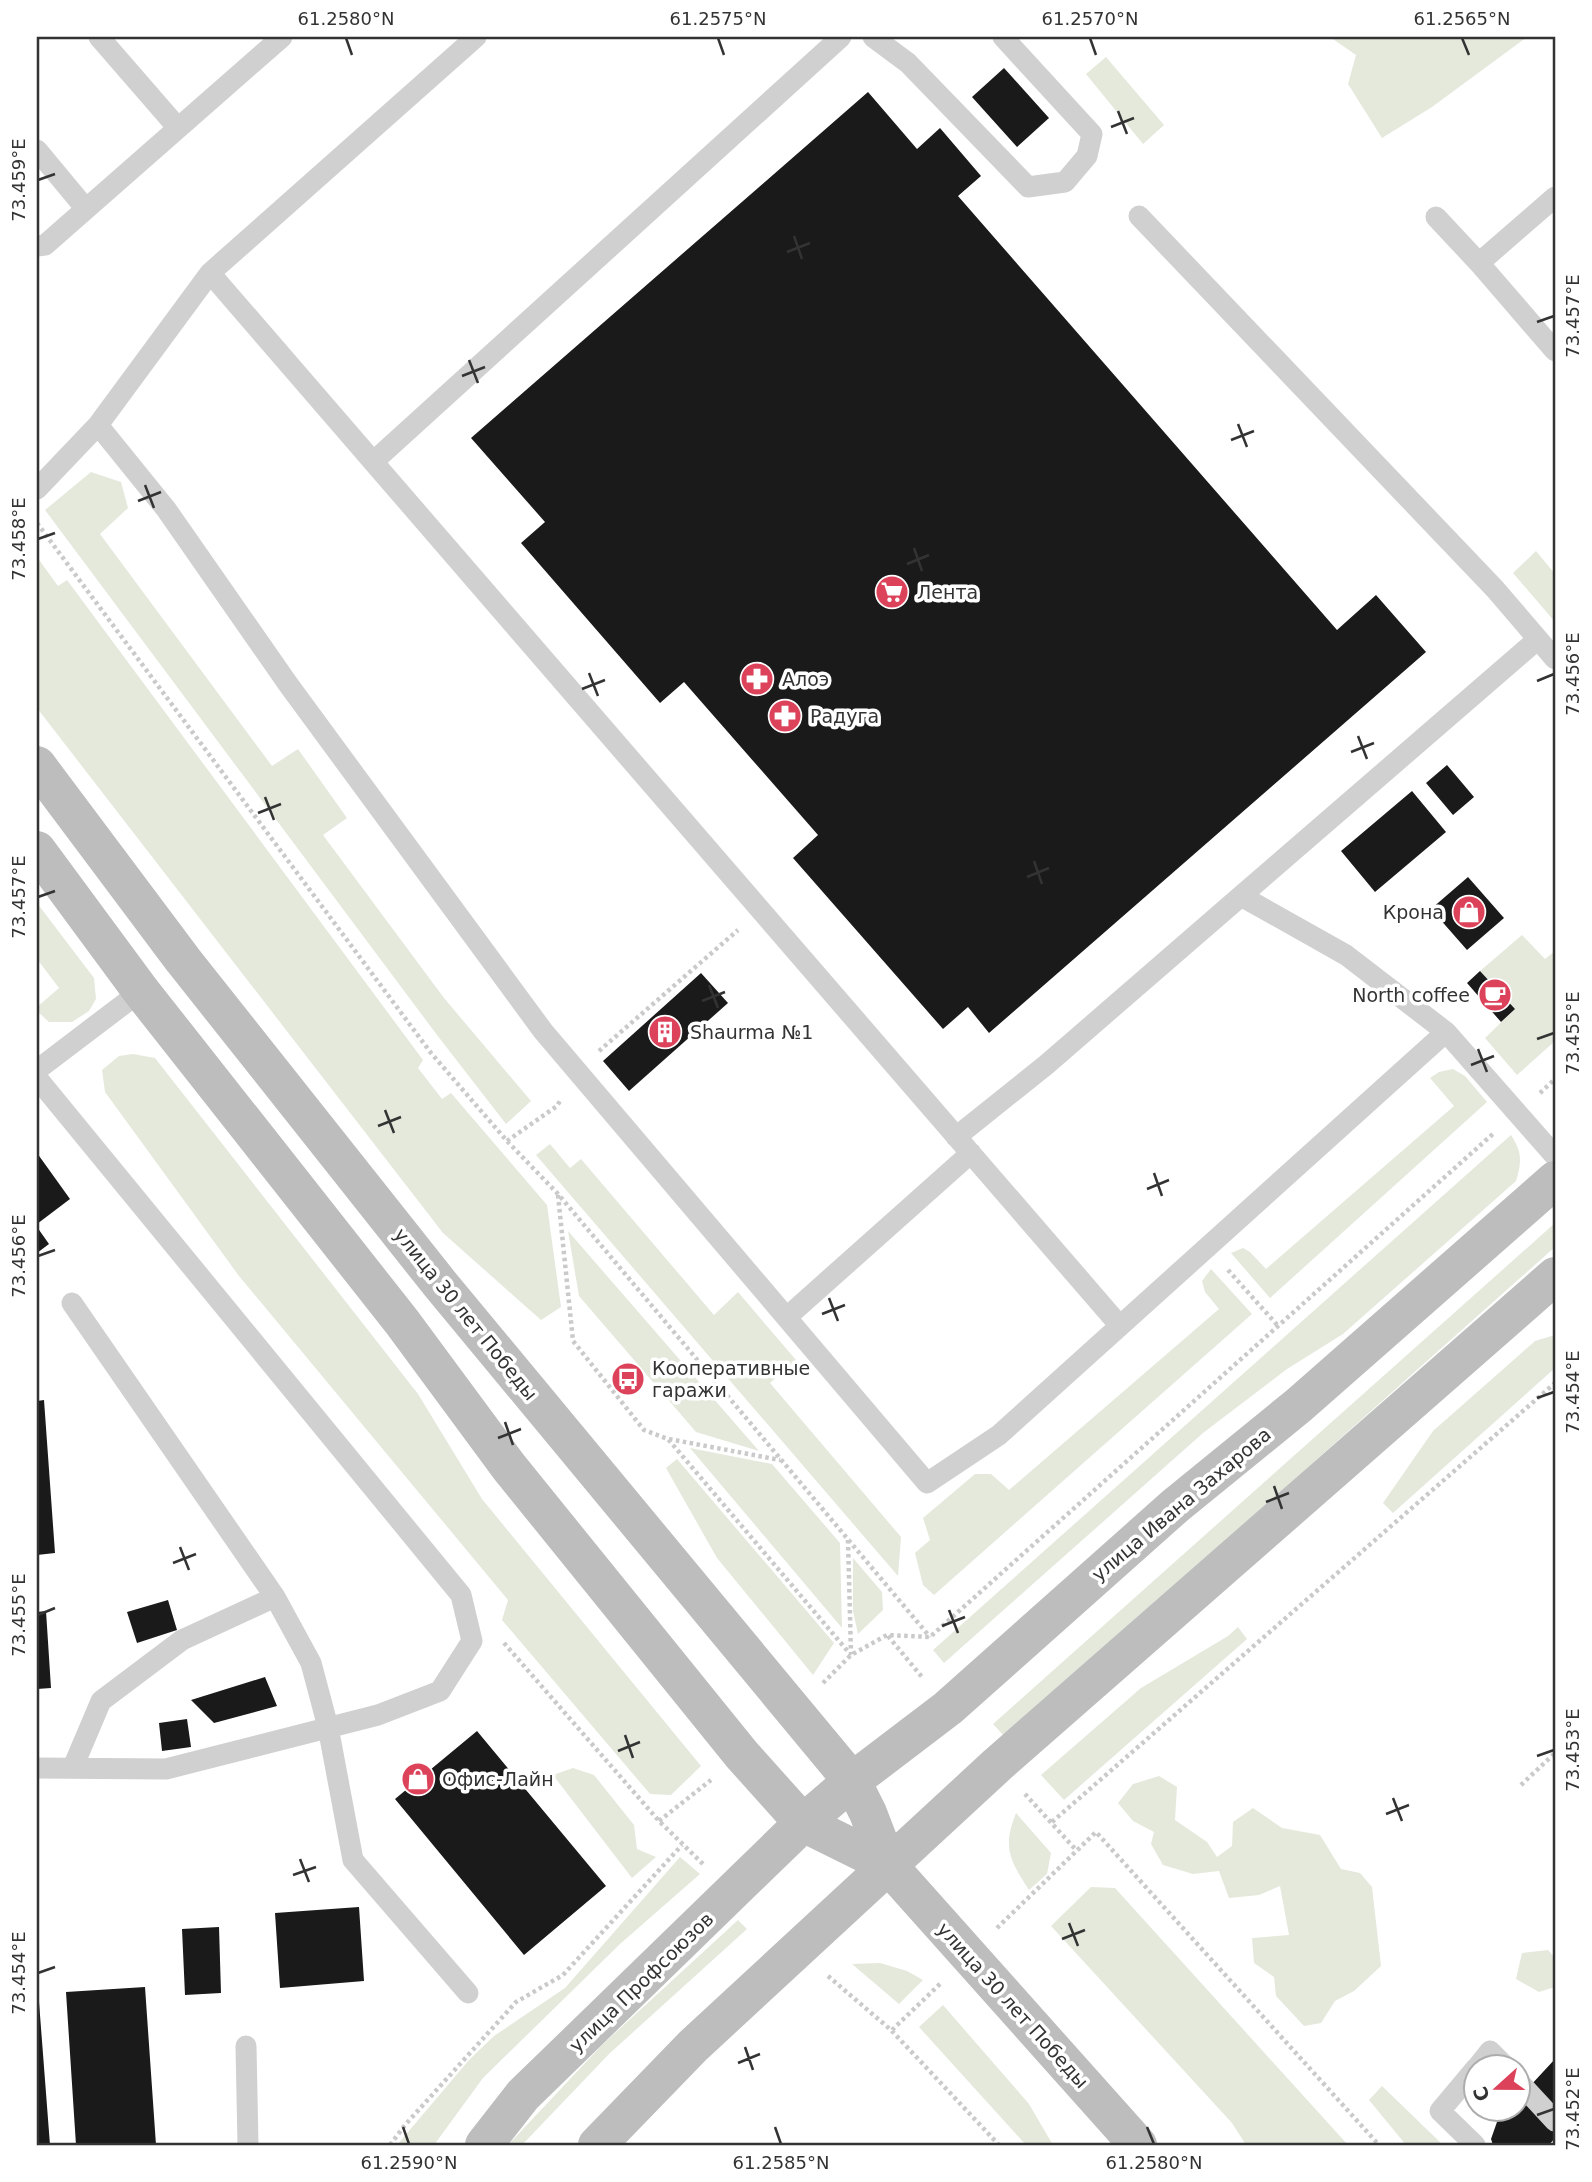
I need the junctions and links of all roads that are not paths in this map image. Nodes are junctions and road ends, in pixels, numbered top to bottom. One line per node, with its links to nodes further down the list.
1 (99, 37): 7 (lane)
2 (282, 37): 7 (lane)
3 (476, 37): 15 (lane)
4 (841, 37): 18 (lane)
5 (873, 37): 6 (lane)
6 (1003, 37)
7 (178, 128): 10 (lane)
8 (37, 150): 10 (lane)
9 (1555, 197): 14 (lane)
10 (86, 209): 13 (lane)
11 (1139, 216): 20 (lane)
12 (1436, 217): 14 (lane)
13 (37, 246)
14 (1479, 263): 16 (lane)
15 (210, 274): 17 (lane); 18 (lane)
16 (1552, 342)
17 (98, 425): 19 (lane); 35 (lane)
18 (373, 462): 29 (lane)
19 (37, 489)
20 (1538, 639): 21 (lane); 24 (lane)
21 (1555, 659)
22 (37, 765): 41 (main road, улица 30 лет Победы)
23 (37, 850): 25 (main road, улица 30 лет Победы)
24 (1241, 896): 26 (lane); 29 (lane)
25 (141, 991): 27 (lane); 42 (main road, улица 30 лет Победы)
26 (1446, 1032): 31 (lane); 36 (lane)
27 (37, 1070)
28 (37, 1078): 38 (lane)
29 (956, 1137): 30 (lane)
30 (971, 1153): 35 (lane); 36 (lane)
31 (1555, 1157)
32 (1555, 1180): 41 (main road, улица Ивана Захарова)
33 (1555, 1277): 43 (main road)
34 (72, 1303): 37 (lane)
35 (788, 1317): 36 (lane)
36 (1120, 1326)
37 (275, 1597): 38 (lane); 39 (lane)
38 (328, 1727): 39 (lane); 44 (lane)
39 (73, 1767): 40 (lane)
40 (37, 1768)
41 (852, 1781): 42 (main road, улица Ивана Захарова); 43 (main road, улица 30 лет Победы)
42 (803, 1823): 43 (main road, улица 30 лет Победы); 50 (main road, улица Профсоюзов)
43 (888, 1865): 51 (main road); 52 (main road, улица 30 лет Победы)
44 (468, 1993)
45 (246, 2046): 49 (lane)
46 (1462, 2085): 53 (lane)
47 (1532, 2096): 48 (lane)
48 (1555, 2120)
49 (248, 2145)
50 (484, 2145)
51 (597, 2145)
52 (1138, 2145)
53 (1475, 2145)

